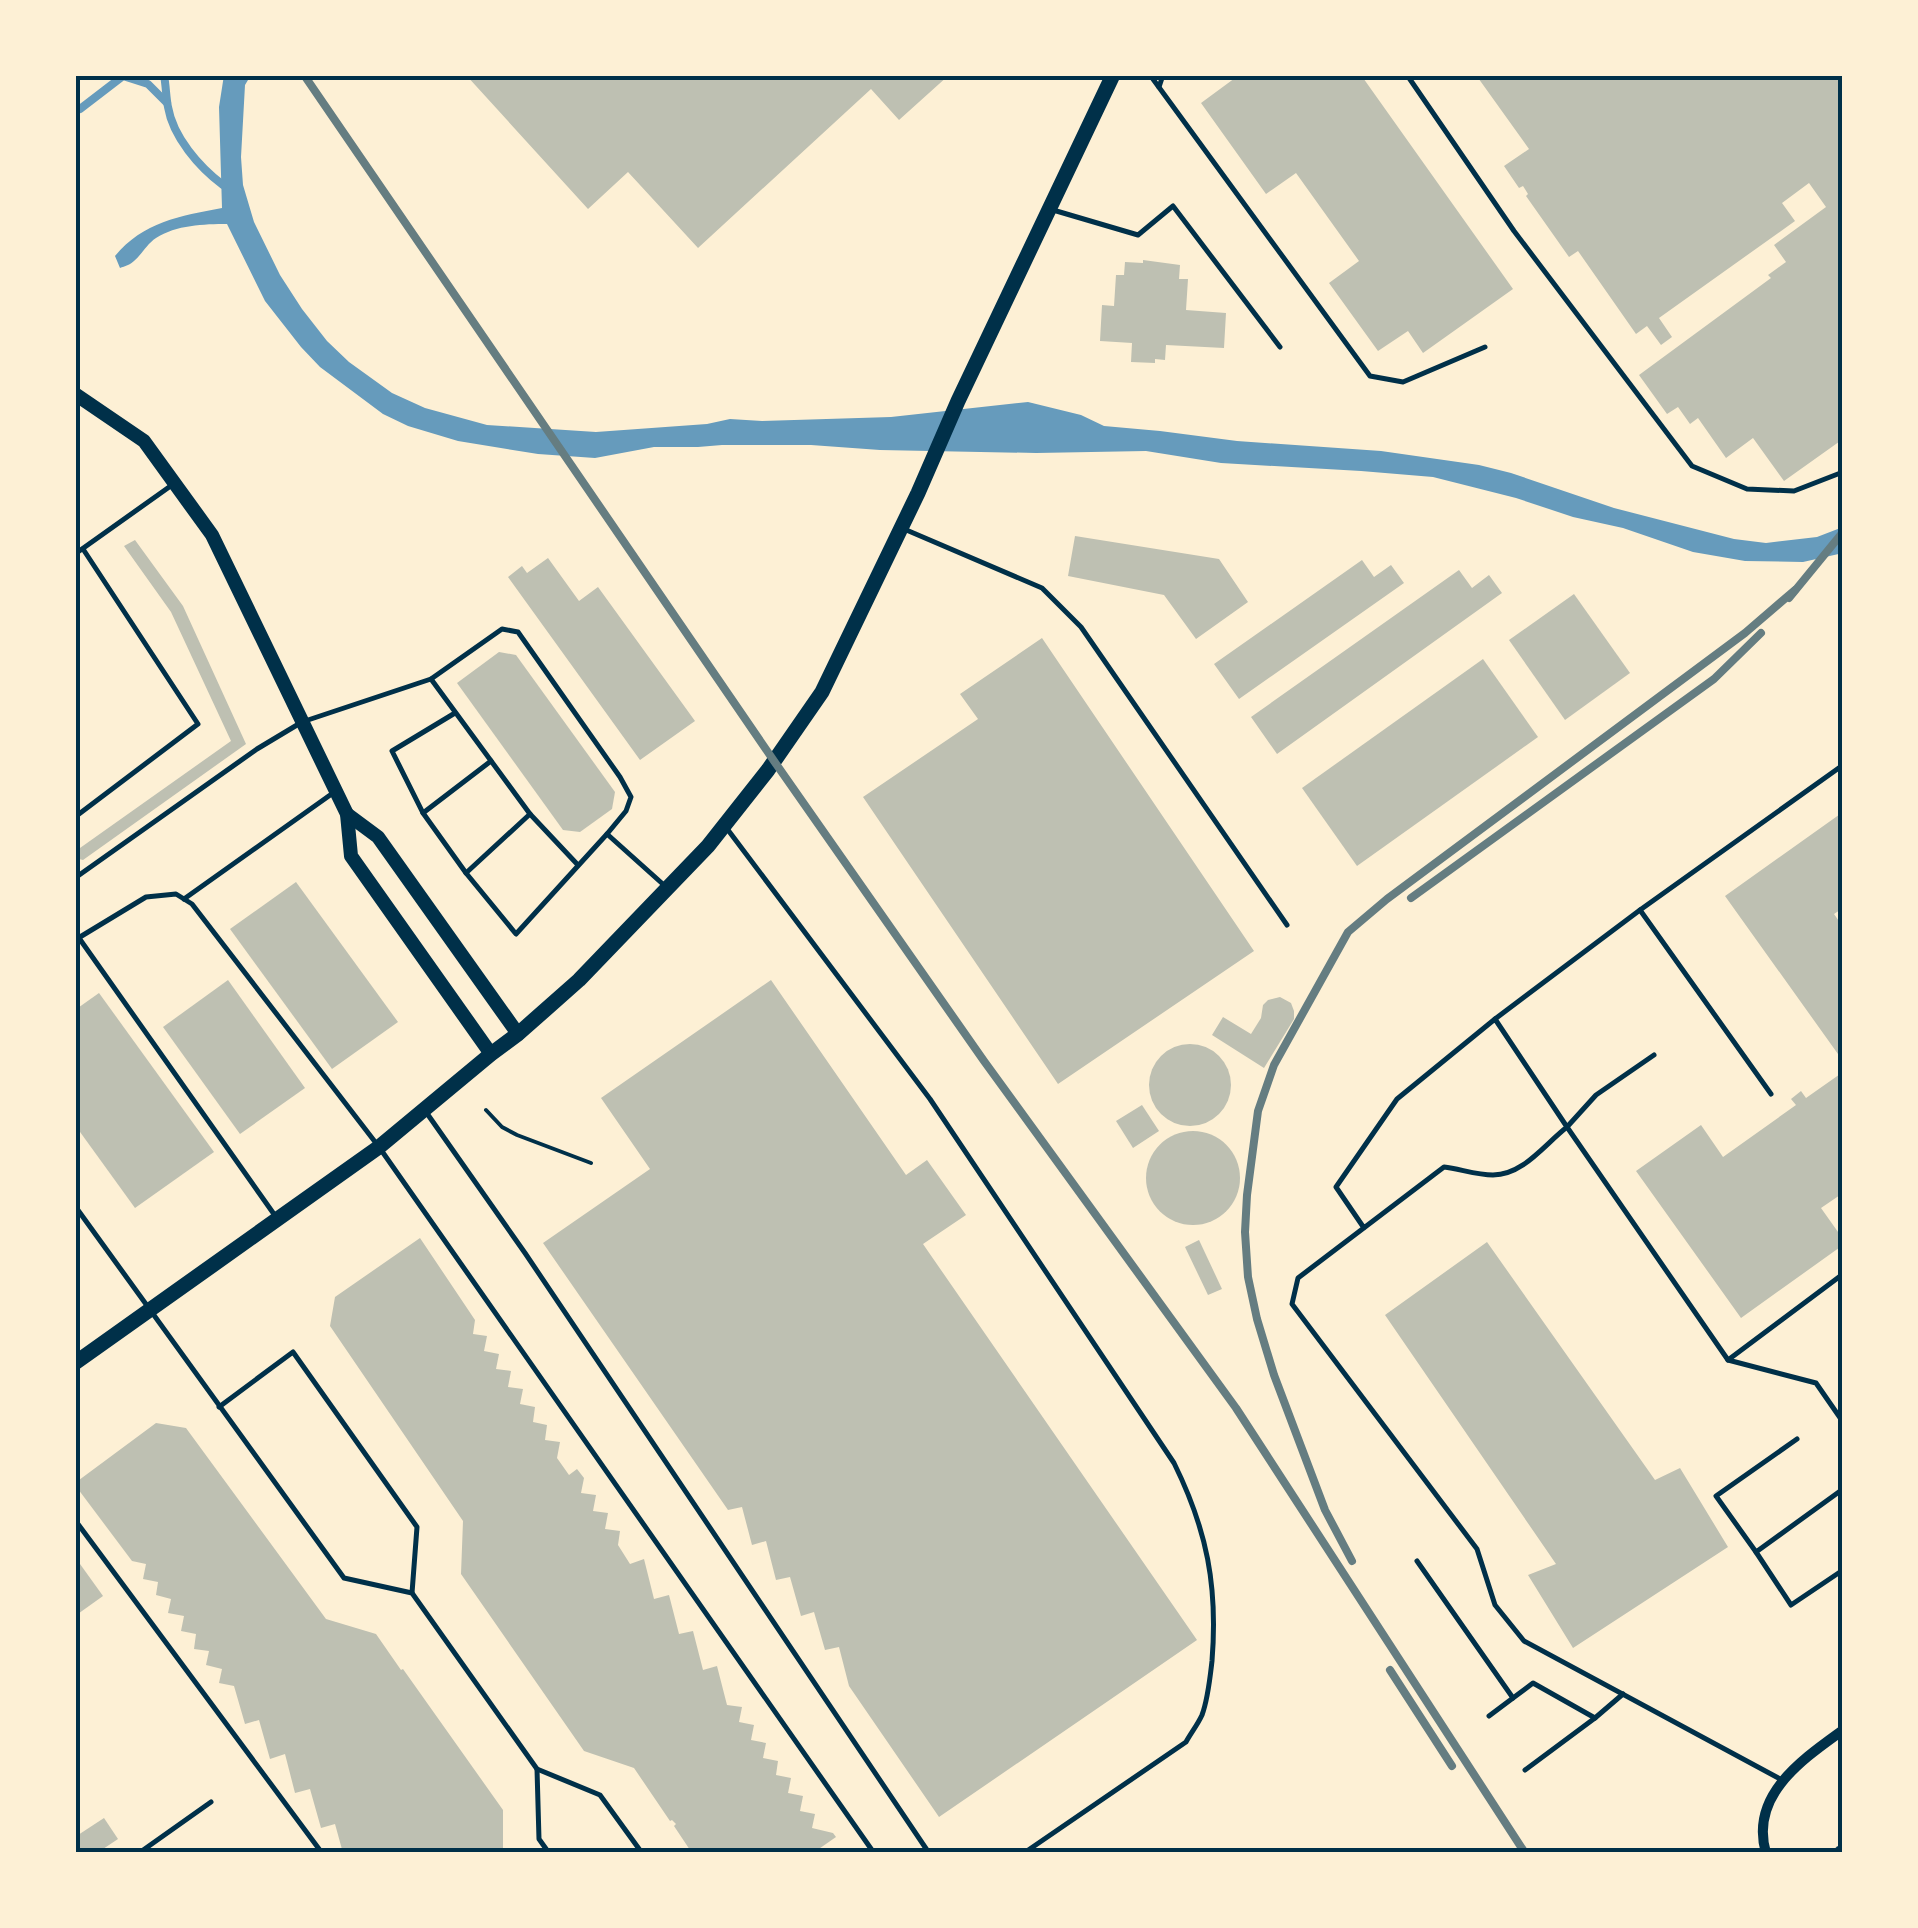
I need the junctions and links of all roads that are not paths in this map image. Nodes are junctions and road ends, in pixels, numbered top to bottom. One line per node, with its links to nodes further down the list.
1 (1113, 75): 6 (main road)
2 (1150, 75): 5 (lane)
3 (1163, 75): 5 (lane)
4 (1406, 75): 10 (lane)
5 (1159, 87): 8 (lane)
6 (1050, 209): 7 (lane); 12 (main road)
7 (1280, 347)
8 (1485, 347)
9 (75, 394): 11 (street)
10 (1843, 472)
11 (175, 483): 13 (lane); 17 (street)
12 (901, 528): 25 (main road); 33 (lane)
13 (83, 548): 14 (lane); 24 (lane)
14 (75, 554)
15 (431, 679): 16 (lane); 17 (lane); 26 (lane)
16 (456, 713): 18 (lane); 21 (lane)
17 (302, 722): 20 (street); 29 (lane)
18 (491, 761): 21 (lane); 23 (lane)
19 (1843, 764): 32 (lane)
20 (336, 791): 22 (street); 31 (lane)
21 (423, 813): 28 (lane)
22 (347, 814): 36 (street); 37 (street)
23 (530, 814): 27 (lane); 28 (lane)
24 (75, 818)
25 (724, 826): 30 (main road); 74 (lane)
26 (607, 834): 27 (lane); 30 (lane)
27 (578, 864): 28 (lane)
28 (466, 873)
29 (75, 878)
30 (667, 888): 36 (main road)
31 (184, 899): 34 (lane); 42 (lane)
32 (1640, 910): 35 (lane); 39 (lane)
33 (1287, 925)
34 (77, 939): 44 (lane)
35 (1495, 1019): 41 (lane); 45 (lane)
36 (518, 1034): 37 (main road)
37 (491, 1054): 40 (main road)
38 (1654, 1055): 41 (lane)
39 (1771, 1094)
40 (424, 1110): 42 (main road); 73 (lane)
41 (1566, 1128): 45 (lane); 48 (lane)
42 (379, 1148): 44 (main road); 72 (lane)
43 (75, 1206): 47 (lane)
44 (278, 1219): 47 (main road)
45 (1364, 1228): 59 (lane)
46 (1843, 1274): 48 (lane)
47 (149, 1310): 49 (main road); 50 (lane)
48 (1728, 1360): 51 (lane)
49 (75, 1363)
50 (219, 1407): 58 (lane); 58 (lane)
51 (1843, 1422)
52 (1797, 1439): 55 (lane)
53 (1843, 1489): 55 (lane)
54 (75, 1520): 69 (lane)
55 (1756, 1552): 57 (lane)
56 (1417, 1561): 60 (lane)
57 (1843, 1570)
58 (412, 1593): 64 (lane)
59 (1624, 1694): 62 (lane); 66 (lane)
60 (1513, 1698): 61 (lane); 62 (lane)
61 (1490, 1716)
62 (1595, 1718): 65 (lane)
63 (1843, 1730): 66 (street)
64 (536, 1769): 70 (lane); 71 (lane)
65 (1525, 1770)
66 (1782, 1780): 75 (street)
67 (211, 1802): 68 (lane)
68 (139, 1853)
69 (322, 1853)
70 (549, 1853)
71 (642, 1853)
72 (874, 1853)
73 (929, 1853)
74 (1024, 1853)
75 (1766, 1853)

